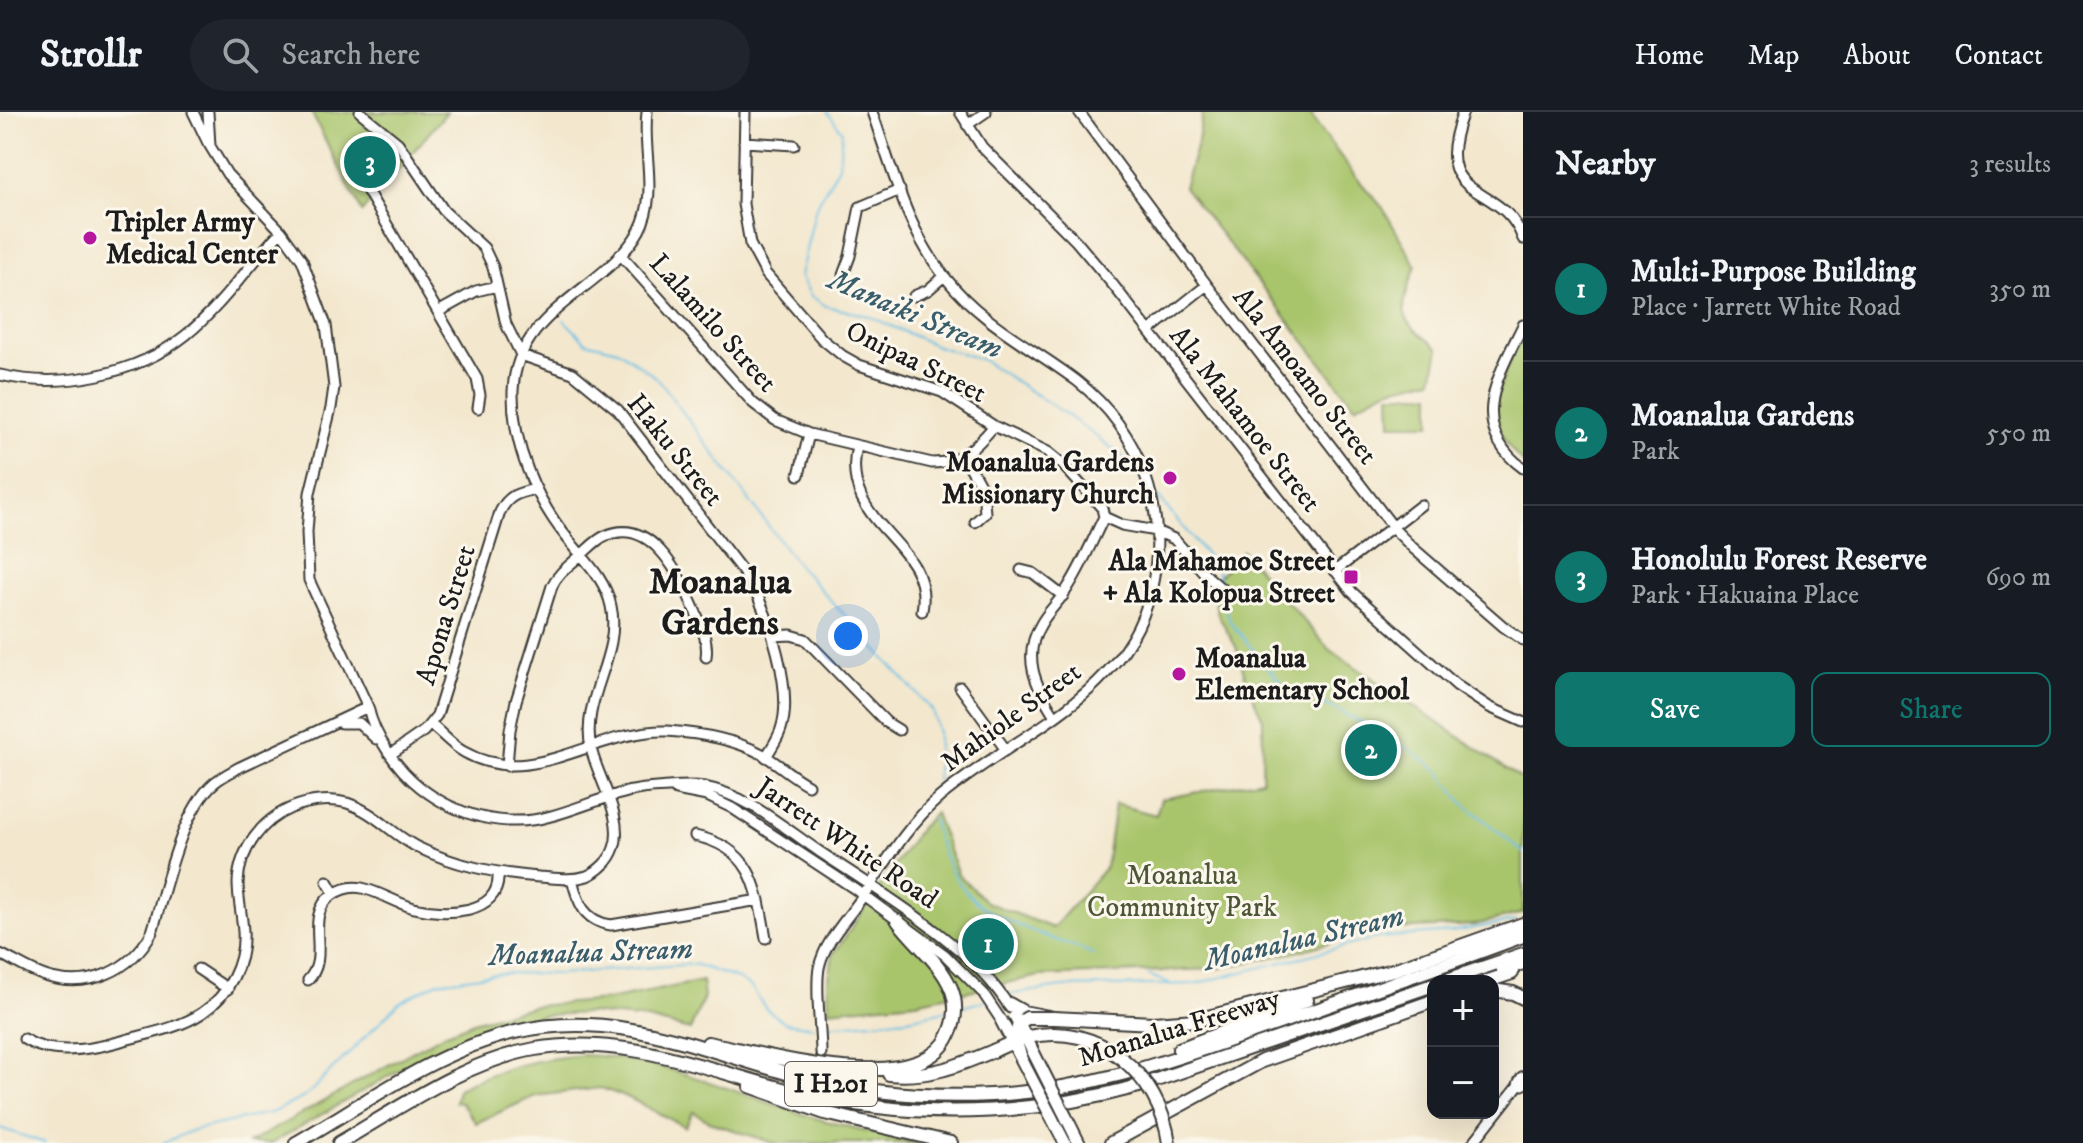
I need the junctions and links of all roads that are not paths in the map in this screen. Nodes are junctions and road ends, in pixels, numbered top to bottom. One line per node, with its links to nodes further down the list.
1 (193, 112): 14 (street, Jarrett White Road)
2 (208, 112): 14 (street, Jarrett White Road)
3 (360, 112): 23 (street)
4 (647, 112): 19 (street)
5 (745, 112): 12 (street, Onipaa Street)
6 (872, 112): 16 (street, Mahiole Street)
7 (960, 112): 11 (street, Ala Mahamoe Street)
8 (986, 112): 11 (street)
9 (1079, 112): 22 (street, Ala Amoamo Street)
10 (1463, 112): 18 (street)
11 (967, 125): 27 (street, Ala Mahamoe Street)
12 (744, 142): 13 (street); 31 (street, Onipaa Street)
13 (794, 145)
14 (210, 146): 17 (street, Jarrett White Road)
15 (347, 156): 25 (street)
16 (900, 190): 20 (street); 21 (street, Mahiole Street)
17 (281, 231): 29 (street); 53 (street, Jarrett White Road)
18 (1523, 239)
19 (620, 254): 28 (street); 32 (street, Lalamilo Street)
20 (843, 275)
21 (944, 276): 24 (street); 42 (street, Mahiole Street)
22 (1207, 285): 27 (street); 41 (street, Ala Amoamo Street)
23 (497, 286): 25 (street); 28 (street)
24 (914, 296)
25 (438, 312): 30 (street)
26 (1523, 325): 35 (street)
27 (1149, 331): 45 (street, Ala Mahamoe Street)
28 (521, 355): 37 (street); 49 (street, Haku Street)
29 (1, 375)
30 (478, 408)
31 (994, 426): 34 (street); 39 (street, Onipaa Street)
32 (809, 434): 33 (street, Lalamilo Street); 36 (street)
33 (857, 446): 34 (street, Lalamilo Street); 48 (street)
34 (964, 456): 40 (street)
35 (1523, 468)
36 (799, 475)
37 (536, 489): 43 (street); 57 (street, Apona Street)
38 (1421, 505): 41 (street)
39 (1104, 517): 42 (street); 47 (street)
40 (975, 522)
41 (1393, 527): 45 (street); 50 (street, Ala Amoamo Street)
42 (1156, 531): 46 (street); 54 (street, Mahiole Street)
43 (581, 555): 51 (street); 59 (street); 63 (street)
44 (1021, 570): 47 (street)
45 (1335, 571): 55 (street, Ala Mahamoe Street)
46 (1227, 594)
47 (1063, 596): 54 (street)
48 (922, 611)
49 (773, 636): 58 (street); 62 (street, Haku Street)
50 (1523, 640)
51 (706, 657)
52 (960, 687): 60 (street)
53 (368, 707): 56 (street); 61 (street, Jarrett White Road)
54 (1055, 716): 60 (street, Mahiole Street)
55 (1523, 722)
56 (330, 725): 61 (street); 79 (street)
57 (431, 725): 61 (street, Apona Street); 63 (street)
58 (899, 730)
59 (590, 747): 62 (street); 63 (street); 66 (street)
60 (1006, 750): 71 (street, Mahiole Street)
61 (390, 752): 66 (street, Jarrett White Road)
62 (766, 757): 64 (street)
63 (507, 766)
64 (808, 785)
65 (666, 788): 66 (street, Jarrett White Road); 71 (street, Jarrett White Road); 73 (street, Jarrett White Road)
66 (608, 798): 69 (street)
67 (695, 836): 74 (street)
68 (498, 874): 69 (street); 72 (street); 89 (street)
69 (572, 879): 74 (street)
70 (327, 881): 72 (street)
71 (870, 884): 73 (street, Mahiole Street); 93 (street, Jarrett White Road)
72 (334, 893): 87 (street)
73 (862, 897): 75 (street, Jarrett White Road); 99 (street, Mahiole Street)
74 (759, 900): 78 (street)
75 (898, 921): 95 (street, Jarrett White Road); 101 (highway)
76 (1523, 924): 83 (highway)
77 (1523, 936): 103 (highway, Moanalua Freeway / I H201)
78 (766, 938)
79 (0, 954)
80 (1523, 954): 84 (highway)
81 (1523, 966): 85 (highway); 86 (highway)
82 (198, 969): 89 (street)
83 (1393, 970): 94 (highway); 103 (highway)
84 (1462, 975)
85 (1486, 975)
86 (1499, 976)
87 (308, 980)
88 (1427, 988): 98 (highway, Moanalua Freeway / I H201)
89 (228, 989): 97 (street)
90 (1499, 991): 91 (highway)
91 (1523, 998)
92 (1427, 1004): 104 (highway)
93 (1014, 1014): 94 (highway, bridge); 94 (highway, bridge); 100 (highway, bridge); 109 (main road, Jarrett White Road, bridge)
94 (1054, 1018)
95 (1001, 1020): 100 (main road, bridge)
96 (639, 1029): 101 (highway); 103 (highway, Moanalua Freeway / I H201); 105 (highway, Moanalua Freeway / I H201)
97 (24, 1039)
98 (657, 1053): 106 (highway, Moanalua Freeway / I H201); 107 (highway)
99 (821, 1053)
100 (1020, 1055): 108 (main road, bridge)
101 (834, 1067): 112 (highway, bridge)
102 (1522, 1082): 113 (street)
103 (1030, 1091)
104 (1149, 1124): 110 (highway); 111 (highway)
105 (296, 1143)
106 (339, 1143)
107 (951, 1143)
108 (1065, 1143)
109 (1079, 1143)
110 (1111, 1143)
111 (1124, 1143)
112 (1169, 1143)
113 (1473, 1143)

